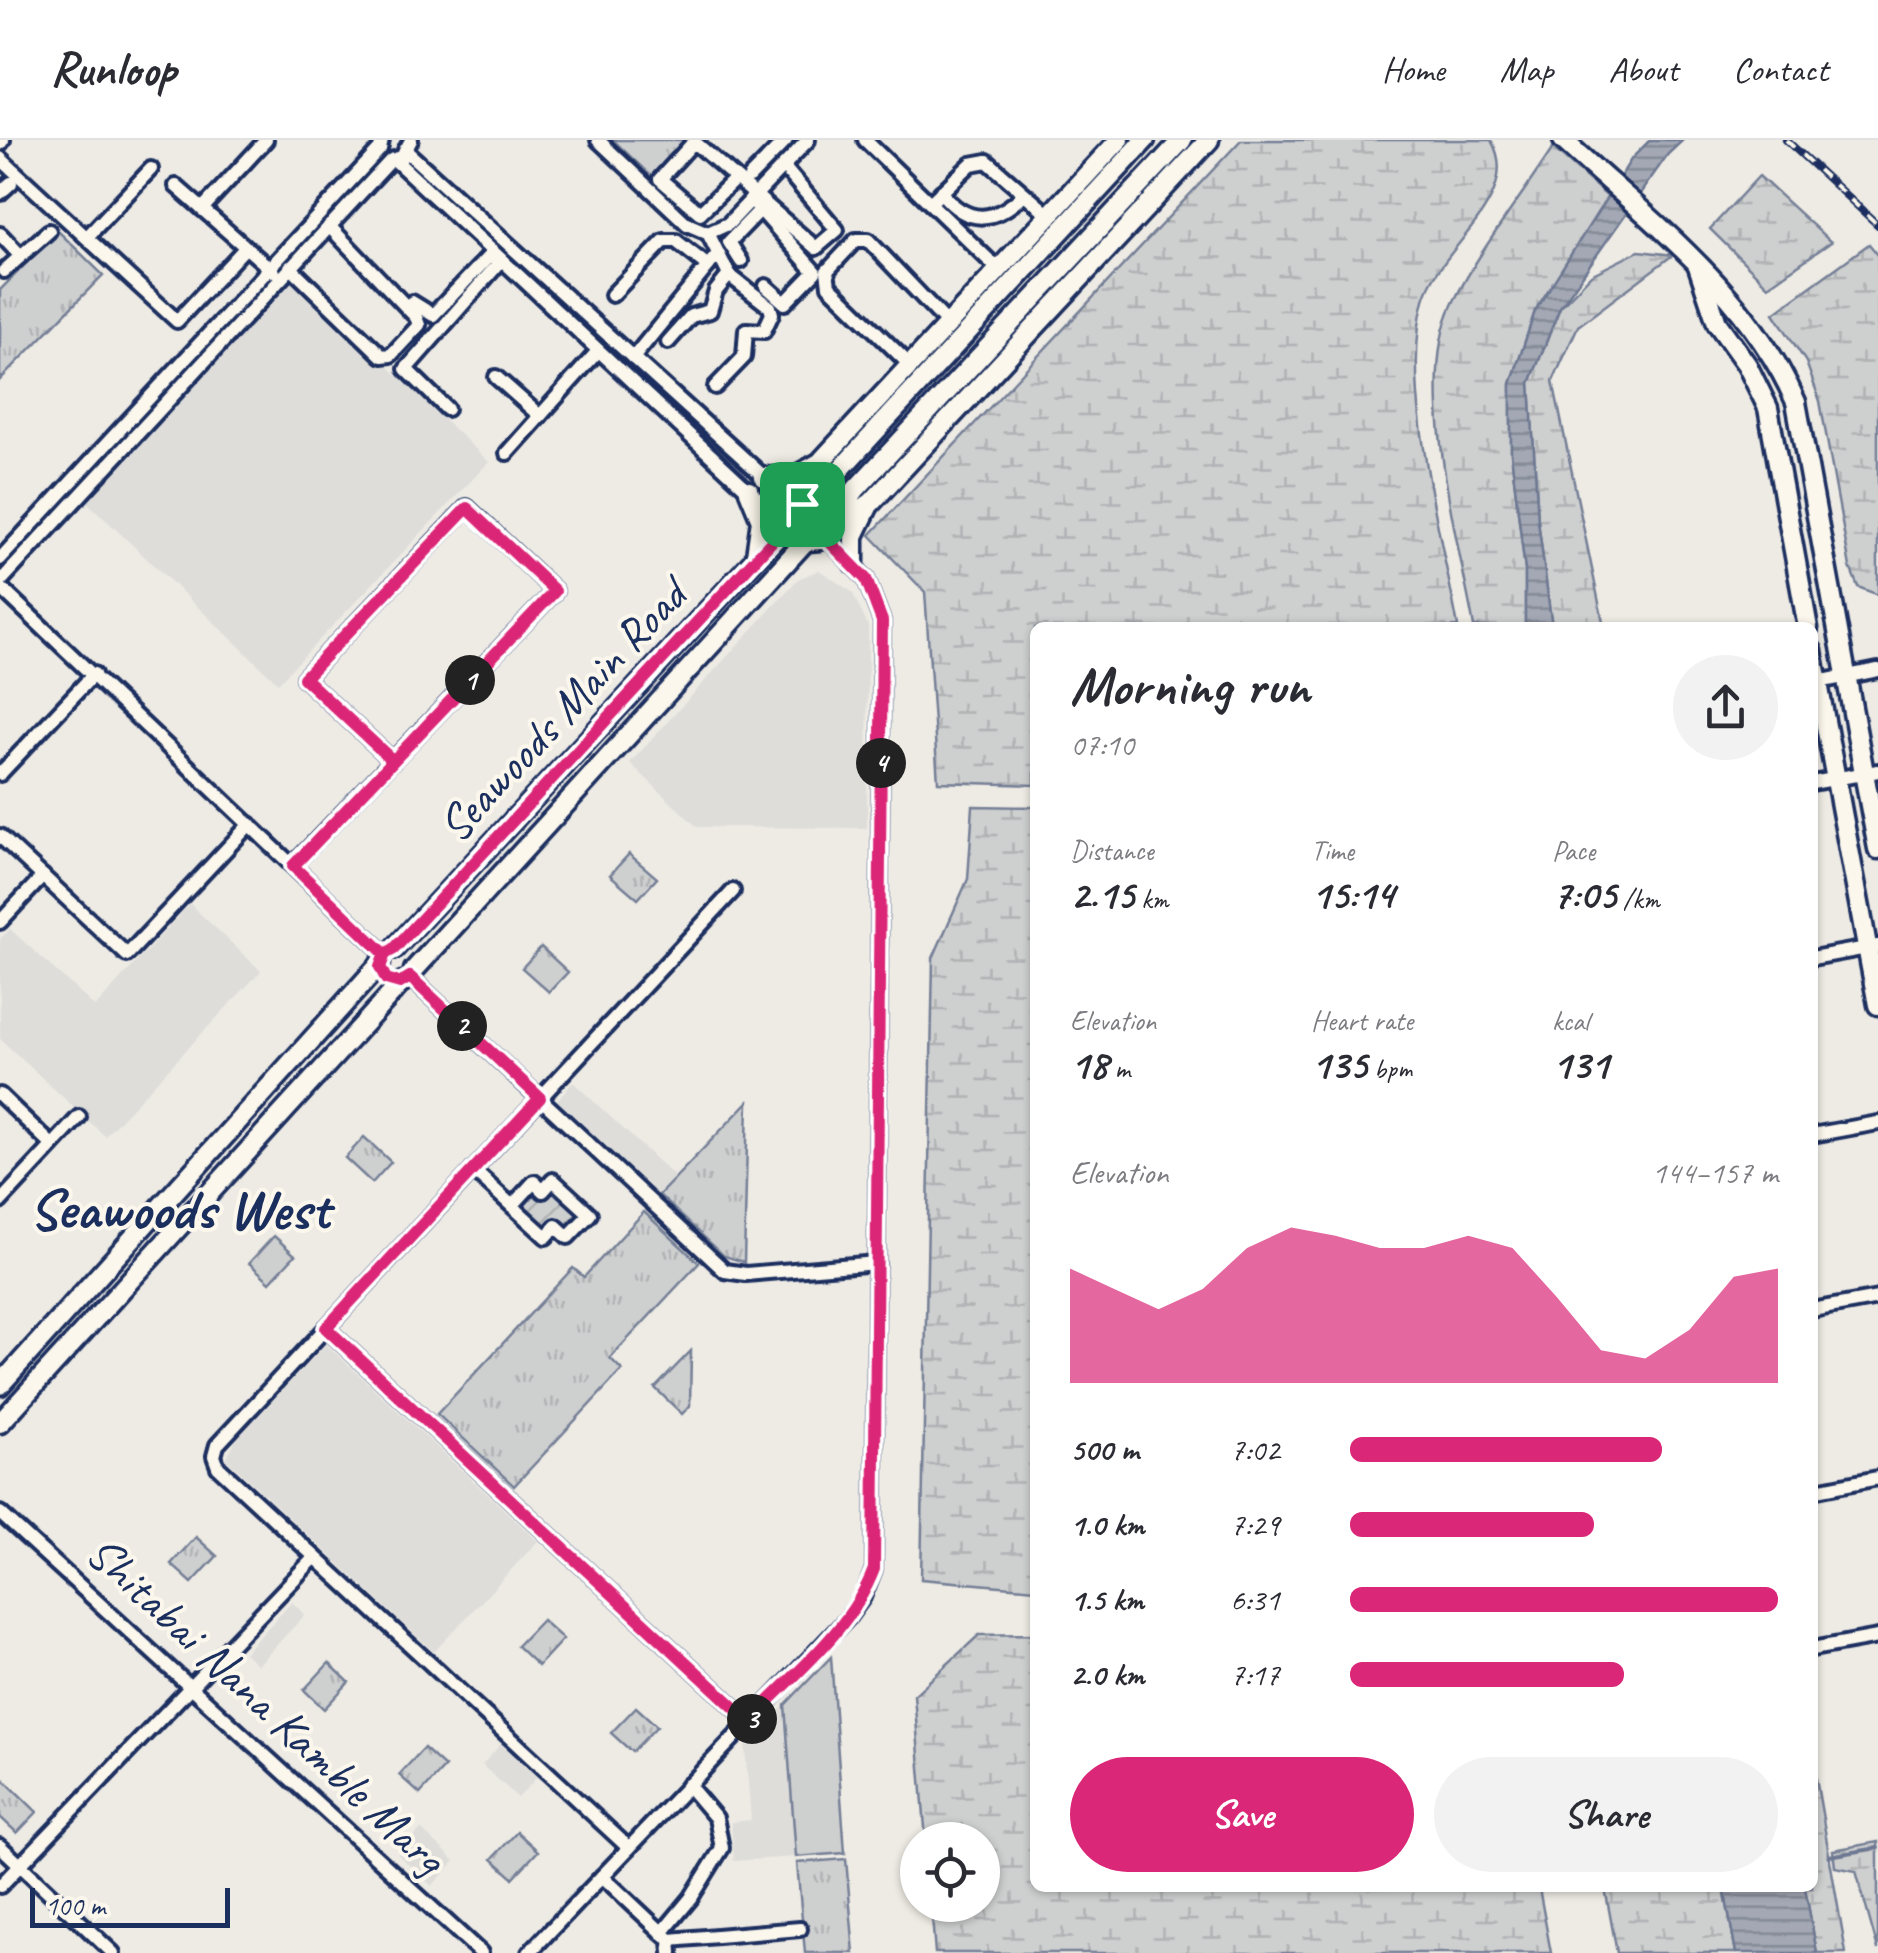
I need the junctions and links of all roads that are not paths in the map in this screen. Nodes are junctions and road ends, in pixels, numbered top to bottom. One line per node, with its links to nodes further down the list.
1 (266, 140): 25 (street)
2 (598, 140): 19 (street)
3 (706, 140): 18 (street)
4 (808, 140): 14 (street)
5 (1119, 140): 26 (main road)
6 (1145, 140): 60 (main road)
7 (1182, 140): 61 (main road)
8 (1209, 140): 59 (main road)
9 (1562, 140): 37 (main road)
10 (782, 141): 14 (street); 18 (street)
11 (868, 141): 24 (street)
12 (379, 144): 13 (street); 38 (street)
13 (402, 149): 27 (street); 34 (street); 49 (street)
14 (794, 155): 16 (street)
15 (0, 158): 31 (street)
16 (783, 166): 23 (street); 23 (street)
17 (151, 169): 31 (street)
18 (742, 178): 19 (street); 19 (street); 23 (street)
19 (655, 184): 29 (street)
20 (176, 186): 25 (street)
21 (941, 192): 22 (street); 22 (street); 24 (street)
22 (1024, 194): 26 (street)
23 (757, 198): 29 (street); 36 (street); 44 (street)
24 (930, 203): 40 (street)
25 (202, 209): 32 (street)
26 (1049, 215): 40 (main road)
27 (330, 225): 34 (street); 39 (street); 39 (street)
28 (49, 231): 33 (street)
29 (708, 233): 35 (street)
30 (0, 234): 33 (street)
31 (88, 237): 32 (street)
32 (245, 248): 38 (street)
33 (21, 256): 41 (street)
34 (496, 257): 48 (street); 53 (street)
35 (712, 260): 42 (street); 45 (street); 49 (street)
36 (740, 260)
37 (1696, 261): 67 (main road); 70 (main road)
38 (268, 266): 43 (street); 63 (street)
39 (290, 267): 43 (street)
40 (998, 270): 46 (main road)
41 (1, 272)
42 (729, 274): 47 (street); 52 (street)
43 (280, 278): 66 (street)
44 (766, 286)
45 (612, 295)
46 (948, 324): 50 (main road); 50 (street)
47 (668, 342)
48 (598, 351): 54 (street); 58 (street)
49 (633, 358): 57 (street)
50 (910, 365): 56 (main road)
51 (496, 377): 54 (street)
52 (715, 387)
53 (447, 409)
54 (540, 416): 55 (street)
55 (507, 452)
56 (823, 459): 57 (main road); 60 (main road)
57 (764, 477): 60 (street)
58 (749, 491): 60 (street); 64 (main road)
59 (871, 503): 61 (main road); 65 (main road)
60 (794, 512): 61 (main road); 62 (main road); 64 (main road, Seawoods Main Road)
61 (826, 531): 62 (main road); 65 (street)
62 (803, 544): 87 (main road, Seawoods Main Road)
63 (0, 559)
64 (754, 561): 85 (main road, Seawoods Main Road)
65 (854, 564): 98 (street)
66 (0, 585): 69 (street)
67 (1807, 622)
68 (1878, 670): 70 (street)
69 (94, 674): 74 (street); 77 (street)
70 (1846, 677): 71 (street); 73 (main road)
71 (1818, 682): 75 (main road)
72 (393, 761): 72 (street); 80 (street)
73 (1871, 772): 75 (street); 79 (main road)
74 (0, 774)
75 (1836, 779): 76 (street); 84 (main road)
76 (1818, 782)
77 (250, 824): 80 (street); 81 (street)
78 (0, 836): 81 (street)
79 (1878, 849)
80 (293, 866): 85 (street)
81 (42, 876): 83 (street)
82 (733, 891): 90 (street)
83 (0, 922)
84 (1873, 947): 86 (street); 88 (main road)
85 (386, 956): 87 (main road); 87 (main road); 102 (main road, Seawoods Main Road)
86 (1818, 957)
87 (409, 976): 90 (street); 103 (main road, Seawoods Main Road)
88 (1878, 1005)
89 (0, 1095): 94 (street)
90 (540, 1098): 95 (street); 98 (street)
91 (78, 1117): 94 (street)
92 (1878, 1123): 93 (street)
93 (1818, 1134)
94 (52, 1145): 96 (street)
95 (473, 1170): 97 (street); 101 (street)
96 (0, 1202)
97 (512, 1206): 97 (street)
98 (877, 1262): 111 (street)
99 (1878, 1298): 100 (street)
100 (1818, 1309)
101 (326, 1328): 107 (street); 111 (street)
102 (0, 1384)
103 (0, 1424)
104 (1878, 1478): 105 (street)
105 (1818, 1489)
106 (0, 1513): 110 (street, Shitabai Nana Kamble Marg)
107 (315, 1557): 110 (street); 114 (street)
108 (1878, 1637): 109 (street)
109 (1818, 1648)
110 (188, 1688): 115 (street); 121 (street, Shitabai Nana Kamble Marg)
111 (749, 1721): 112 (street)
112 (688, 1785): 114 (street); 119 (street)
113 (0, 1846): 115 (street)
114 (629, 1848): 116 (street)
115 (20, 1865): 117 (street); 120 (street)
116 (602, 1876): 119 (street); 122 (street)
117 (0, 1886)
118 (800, 1929): 119 (street)
119 (668, 1942)
120 (113, 1953)
121 (481, 1953)
122 (530, 1953)

